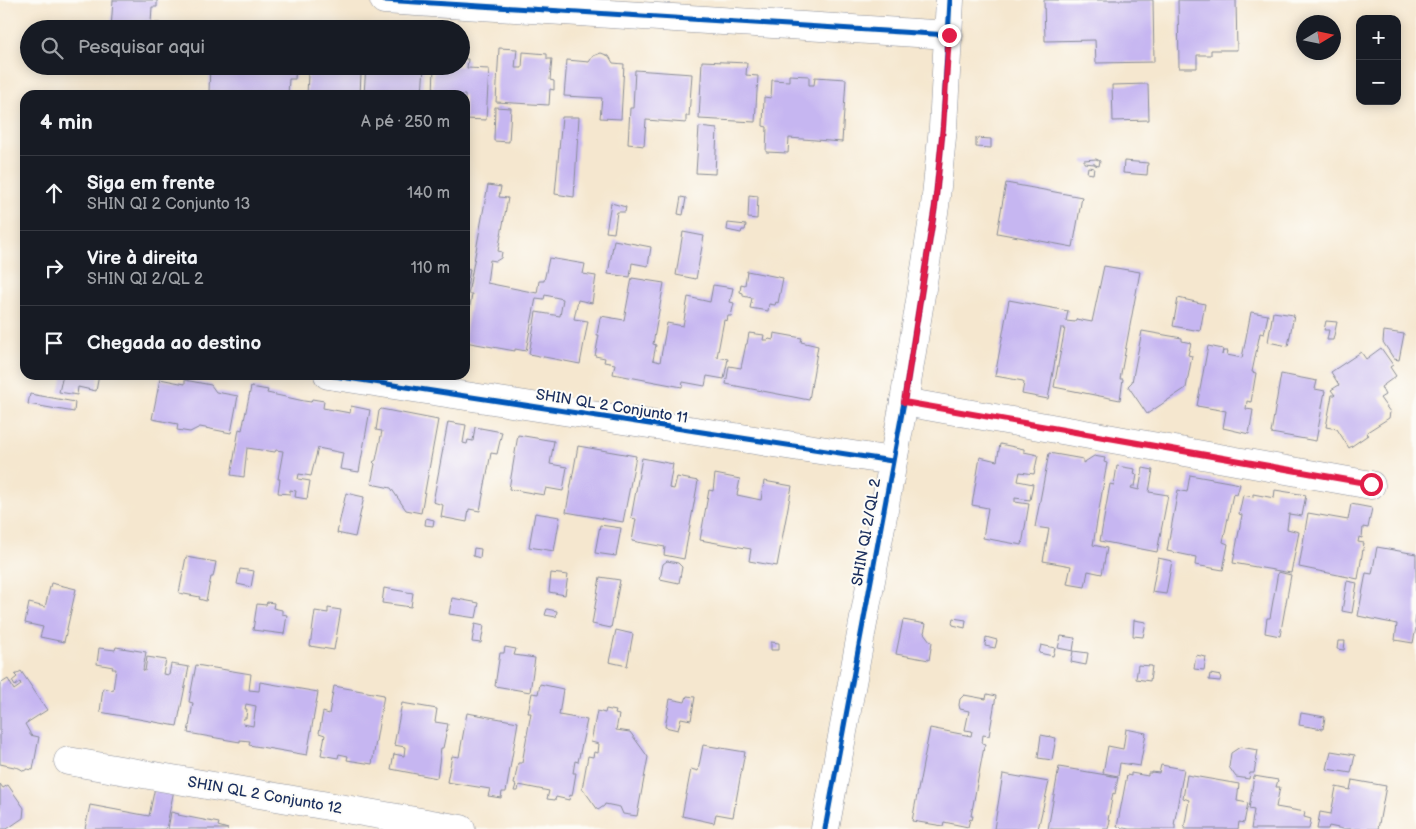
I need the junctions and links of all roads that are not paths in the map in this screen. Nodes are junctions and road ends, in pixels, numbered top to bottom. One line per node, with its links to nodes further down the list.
1 (384, 0): 3 (street)
2 (950, 0): 3 (street, SHIN QI 2/QL 2)
3 (949, 35): 5 (street, SHIN QI 2/QL 2)
4 (361, 380): 6 (street, SHIN QL 2 Conjunto 11)
5 (904, 402): 6 (street, SHIN QI 2/QL 2); 7 (street)
6 (892, 461): 10 (street, SHIN QI 2/QL 2)
7 (1371, 484)
8 (68, 761): 9 (street, SHIN QL 2 Conjunto 12)
9 (461, 829)
10 (827, 829)

